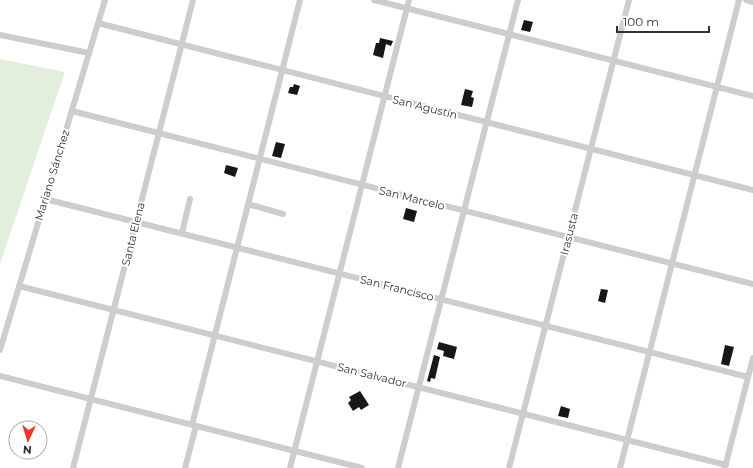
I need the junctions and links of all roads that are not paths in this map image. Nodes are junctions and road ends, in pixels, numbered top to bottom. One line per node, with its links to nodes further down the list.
1 (105, 0): 12 (street, Mariano Sánchez)
2 (193, 0): 15 (street, Santa Elena)
3 (300, 0): 18 (street)
4 (374, 0): 11 (street)
5 (409, 0): 11 (street)
6 (518, 0): 14 (street)
7 (629, 0): 17 (street, Irasusta)
8 (739, 0): 19 (street)
9 (746, 0): 10 (street)
10 (753, 2)
11 (407, 8): 14 (street); 20 (street)
12 (98, 24): 15 (street, San Agustín); 16 (street, Mariano Sánchez)
13 (0, 34): 16 (street)
14 (509, 34): 17 (street); 23 (street)
15 (182, 45): 18 (street, San Agustín); 24 (street, Santa Elena)
16 (89, 53): 22 (street, Mariano Sánchez)
17 (614, 61): 19 (street); 25 (street, Irasusta)
18 (282, 70): 20 (street, San Agustín); 26 (street)
19 (717, 87): 21 (street); 27 (street)
20 (385, 96): 23 (street, San Agustín); 28 (street)
21 (753, 96)
22 (72, 112): 24 (street, San Marcelo); 30 (street, Mariano Sánchez)
23 (487, 122): 25 (street, San Agustín); 33 (street)
24 (159, 134): 26 (street, San Marcelo); 35 (street, Santa Elena)
25 (591, 148): 27 (street, San Agustín); 37 (street, Irasusta)
26 (260, 159): 28 (street, San Marcelo); 32 (street)
27 (695, 175): 29 (street, San Agustín); 39 (street)
28 (362, 185): 33 (street, San Marcelo); 40 (street)
29 (753, 190)
30 (45, 199): 35 (street, San Francisco); 42 (street, Mariano Sánchez)
31 (190, 199): 36 (street)
32 (248, 204): 34 (street); 38 (street)
33 (464, 211): 37 (street, San Marcelo); 43 (street)
34 (283, 214)
35 (136, 222): 36 (street, San Francisco); 44 (street, Santa Elena)
36 (182, 233): 38 (street, San Francisco)
37 (568, 238): 39 (street, San Marcelo); 45 (street, Irasusta)
38 (237, 247): 40 (street, San Francisco); 46 (street)
39 (672, 264): 41 (street, San Marcelo); 48 (street)
40 (340, 273): 43 (street, San Francisco); 50 (street)
41 (753, 284)
42 (19, 286): 44 (street, San Salvador); 47 (street, Mariano Sánchez)
43 (441, 299): 45 (street, San Francisco); 53 (street)
44 (114, 310): 46 (street, San Salvador); 54 (street, Santa Elena)
45 (546, 326): 48 (street, San Francisco); 55 (street, Irasusta)
46 (214, 336): 50 (street, San Salvador); 56 (street)
47 (0, 350)
48 (650, 352): 52 (street, San Francisco); 57 (street)
49 (753, 358): 52 (street)
50 (317, 362): 53 (street, San Salvador); 58 (street)
51 (0, 376): 54 (street)
52 (748, 377): 59 (street)
53 (419, 387): 55 (street, San Salvador); 64 (street)
54 (91, 399): 56 (street); 60 (street, Santa Elena)
55 (523, 414): 57 (street, San Salvador); 65 (street, Irasusta)
56 (194, 426): 58 (street); 61 (street)
57 (627, 440): 59 (street, San Salvador); 66 (street)
58 (294, 451): 62 (street); 63 (street)
59 (725, 466)
60 (73, 468)
61 (186, 468)
62 (290, 468)
63 (362, 468)
64 (398, 468)
65 (509, 468)
66 (620, 468)

